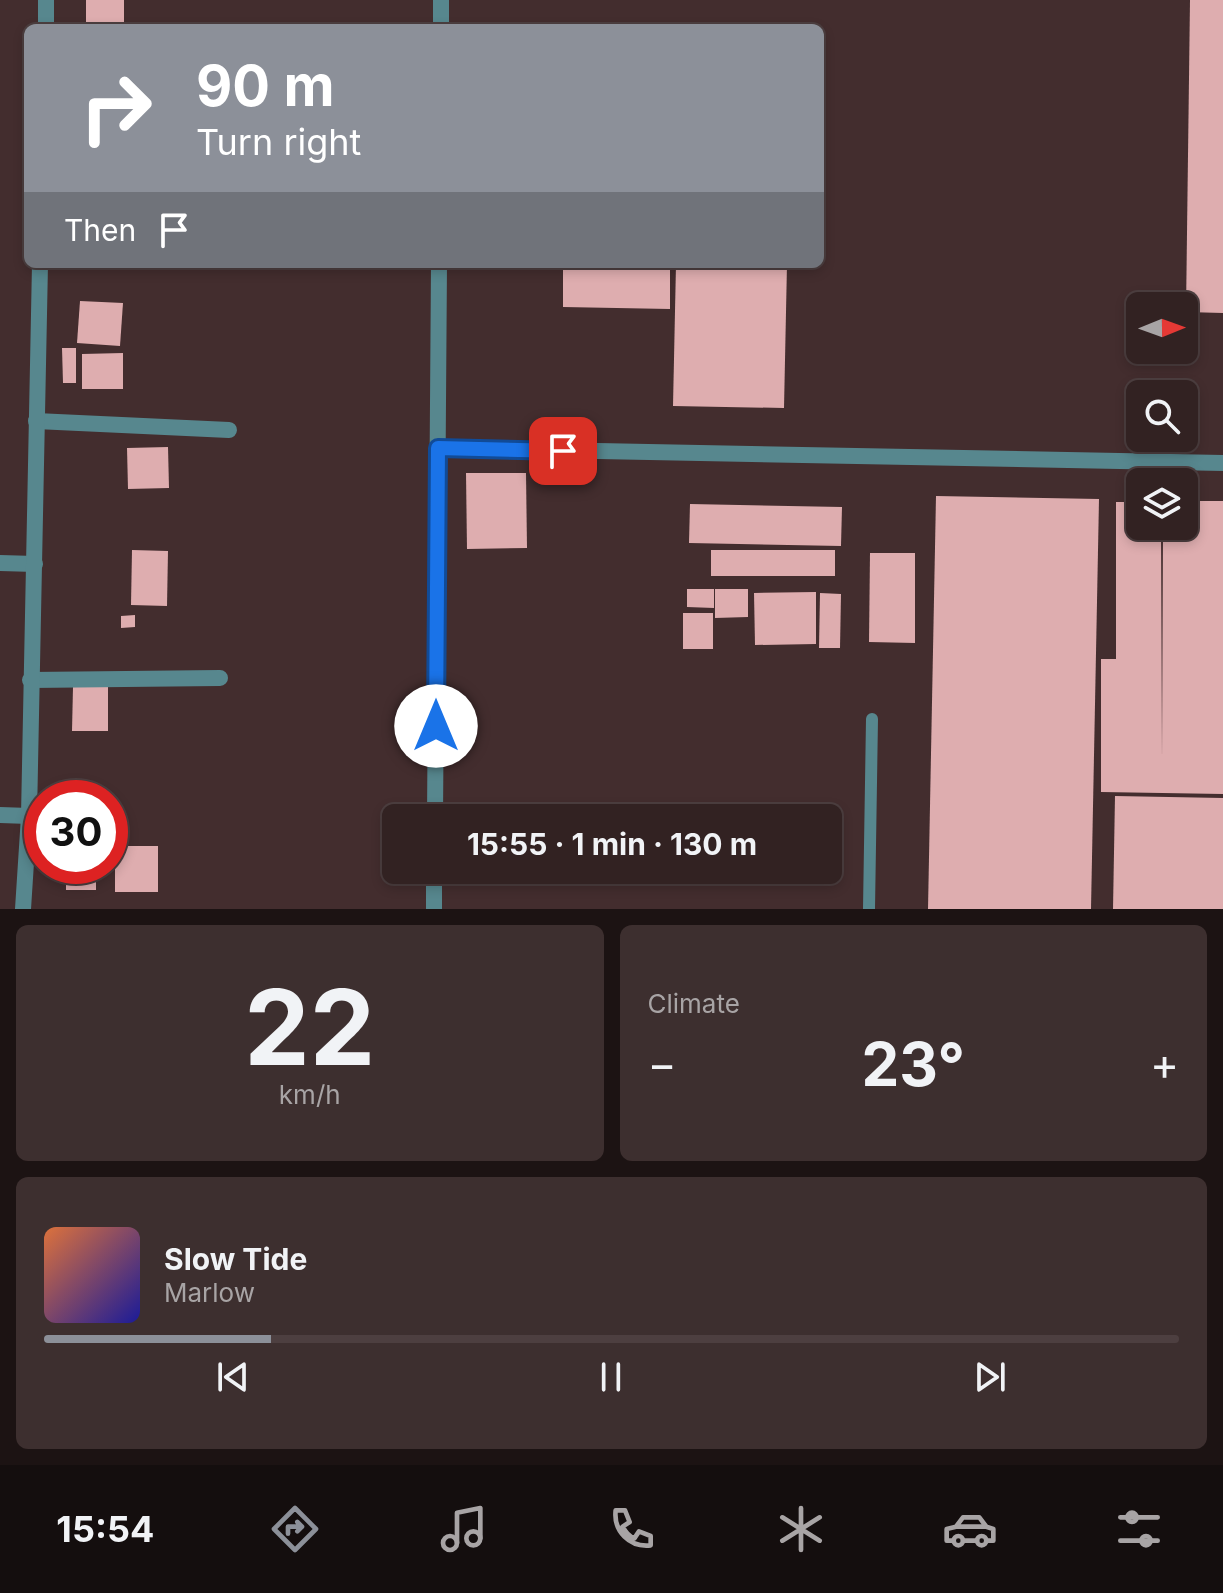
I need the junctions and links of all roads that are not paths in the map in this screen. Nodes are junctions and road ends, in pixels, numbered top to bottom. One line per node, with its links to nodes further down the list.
1 (46, 0): 3 (street)
2 (441, 0): 4 (street)
3 (46, 24)
4 (441, 24)
5 (40, 268): 7 (street)
6 (439, 268): 9 (street)
7 (36, 421): 8 (street); 12 (street)
8 (229, 430)
9 (438, 448): 10 (street); 17 (street)
10 (1223, 463)
11 (0, 563): 12 (street)
12 (35, 564): 14 (street)
13 (220, 678): 14 (street)
14 (30, 680): 16 (street)
15 (872, 719): 24 (lane)
16 (29, 780)
17 (435, 804)
18 (0, 815): 19 (street)
19 (24, 816)
20 (25, 884): 22 (street)
21 (434, 884): 23 (street)
22 (23, 909)
23 (434, 909)
24 (869, 909)

